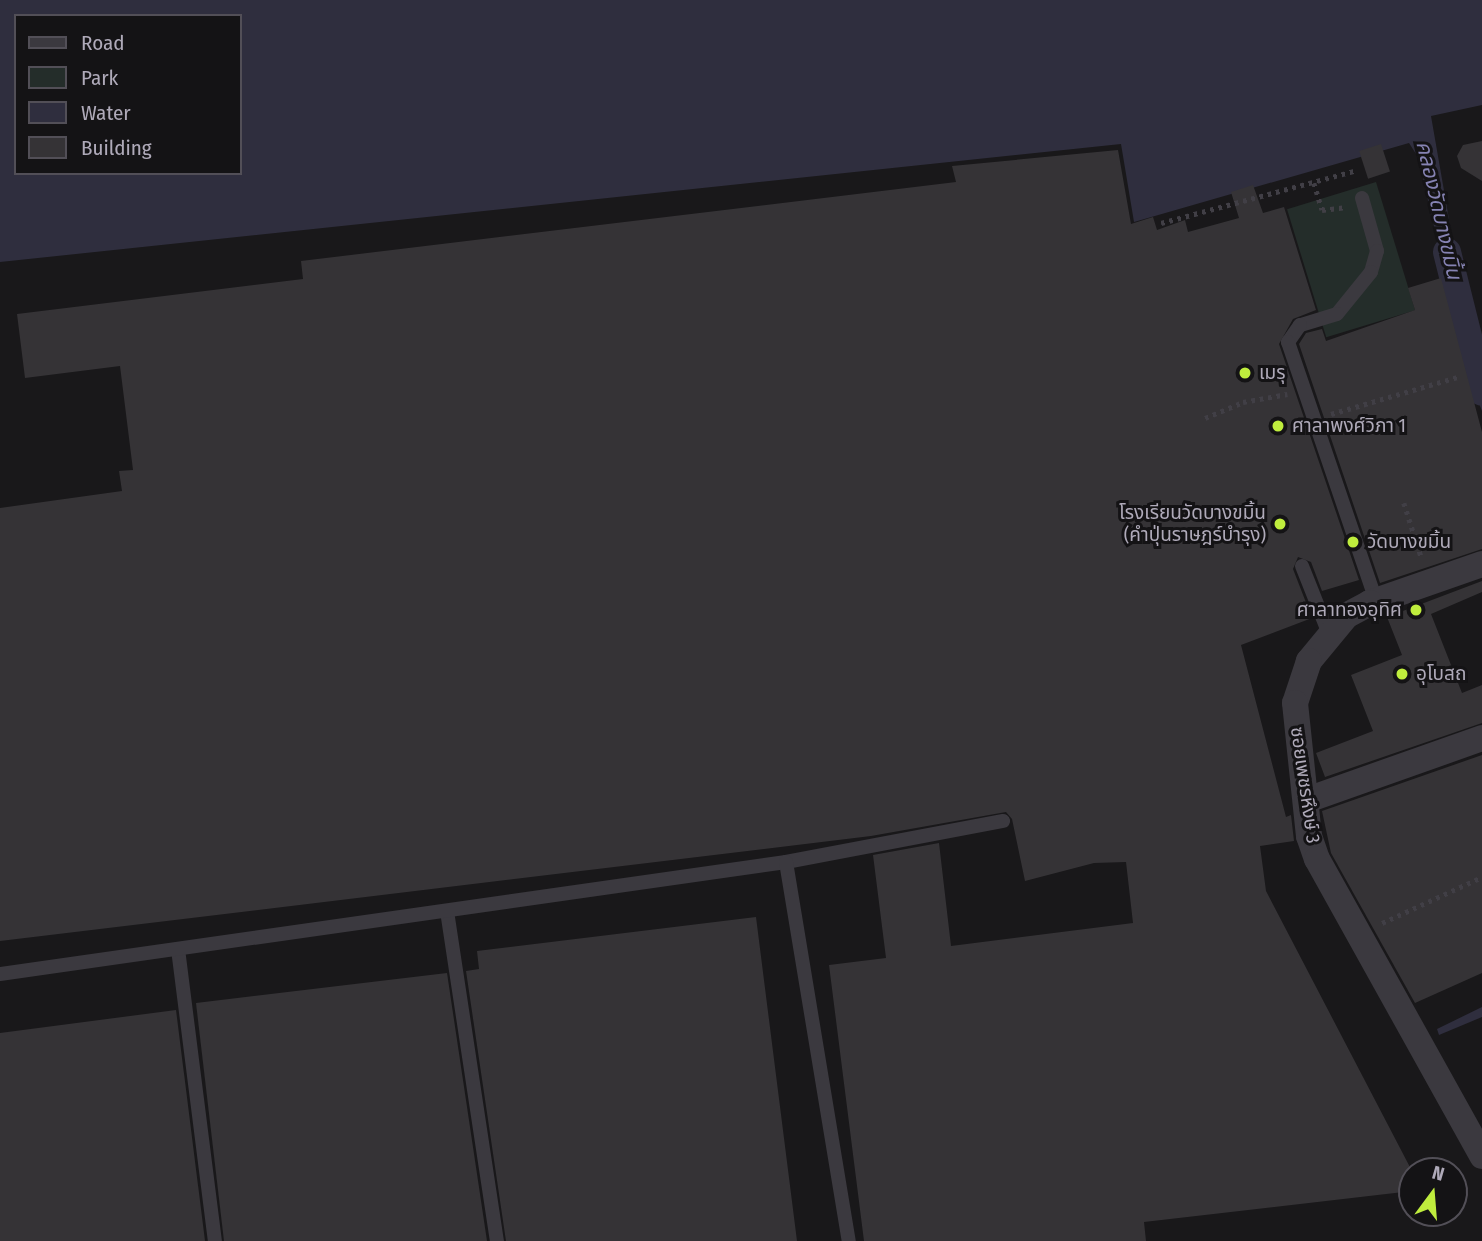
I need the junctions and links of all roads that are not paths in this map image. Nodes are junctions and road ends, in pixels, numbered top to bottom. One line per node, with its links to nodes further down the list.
1 (1363, 201): 4 (lane)
2 (1482, 564): 4 (street, ซอยเพชรหึงษ์ 3)
3 (1302, 566): 5 (lane)
4 (1376, 601): 5 (street, ซอยเพชรหึงษ์ 3)
5 (1329, 634): 7 (street, ซอยเพชรหึงษ์ 3)
6 (1482, 738): 7 (street)
7 (1307, 800): 13 (street, ซอยเพชรหึงษ์ 3)
8 (1003, 821): 9 (lane)
9 (786, 862): 10 (lane); 16 (lane)
10 (447, 911): 11 (lane); 15 (lane)
11 (178, 949): 12 (lane); 14 (lane)
12 (0, 974)
13 (1482, 1156)
14 (215, 1241)
15 (497, 1241)
16 (849, 1241)

